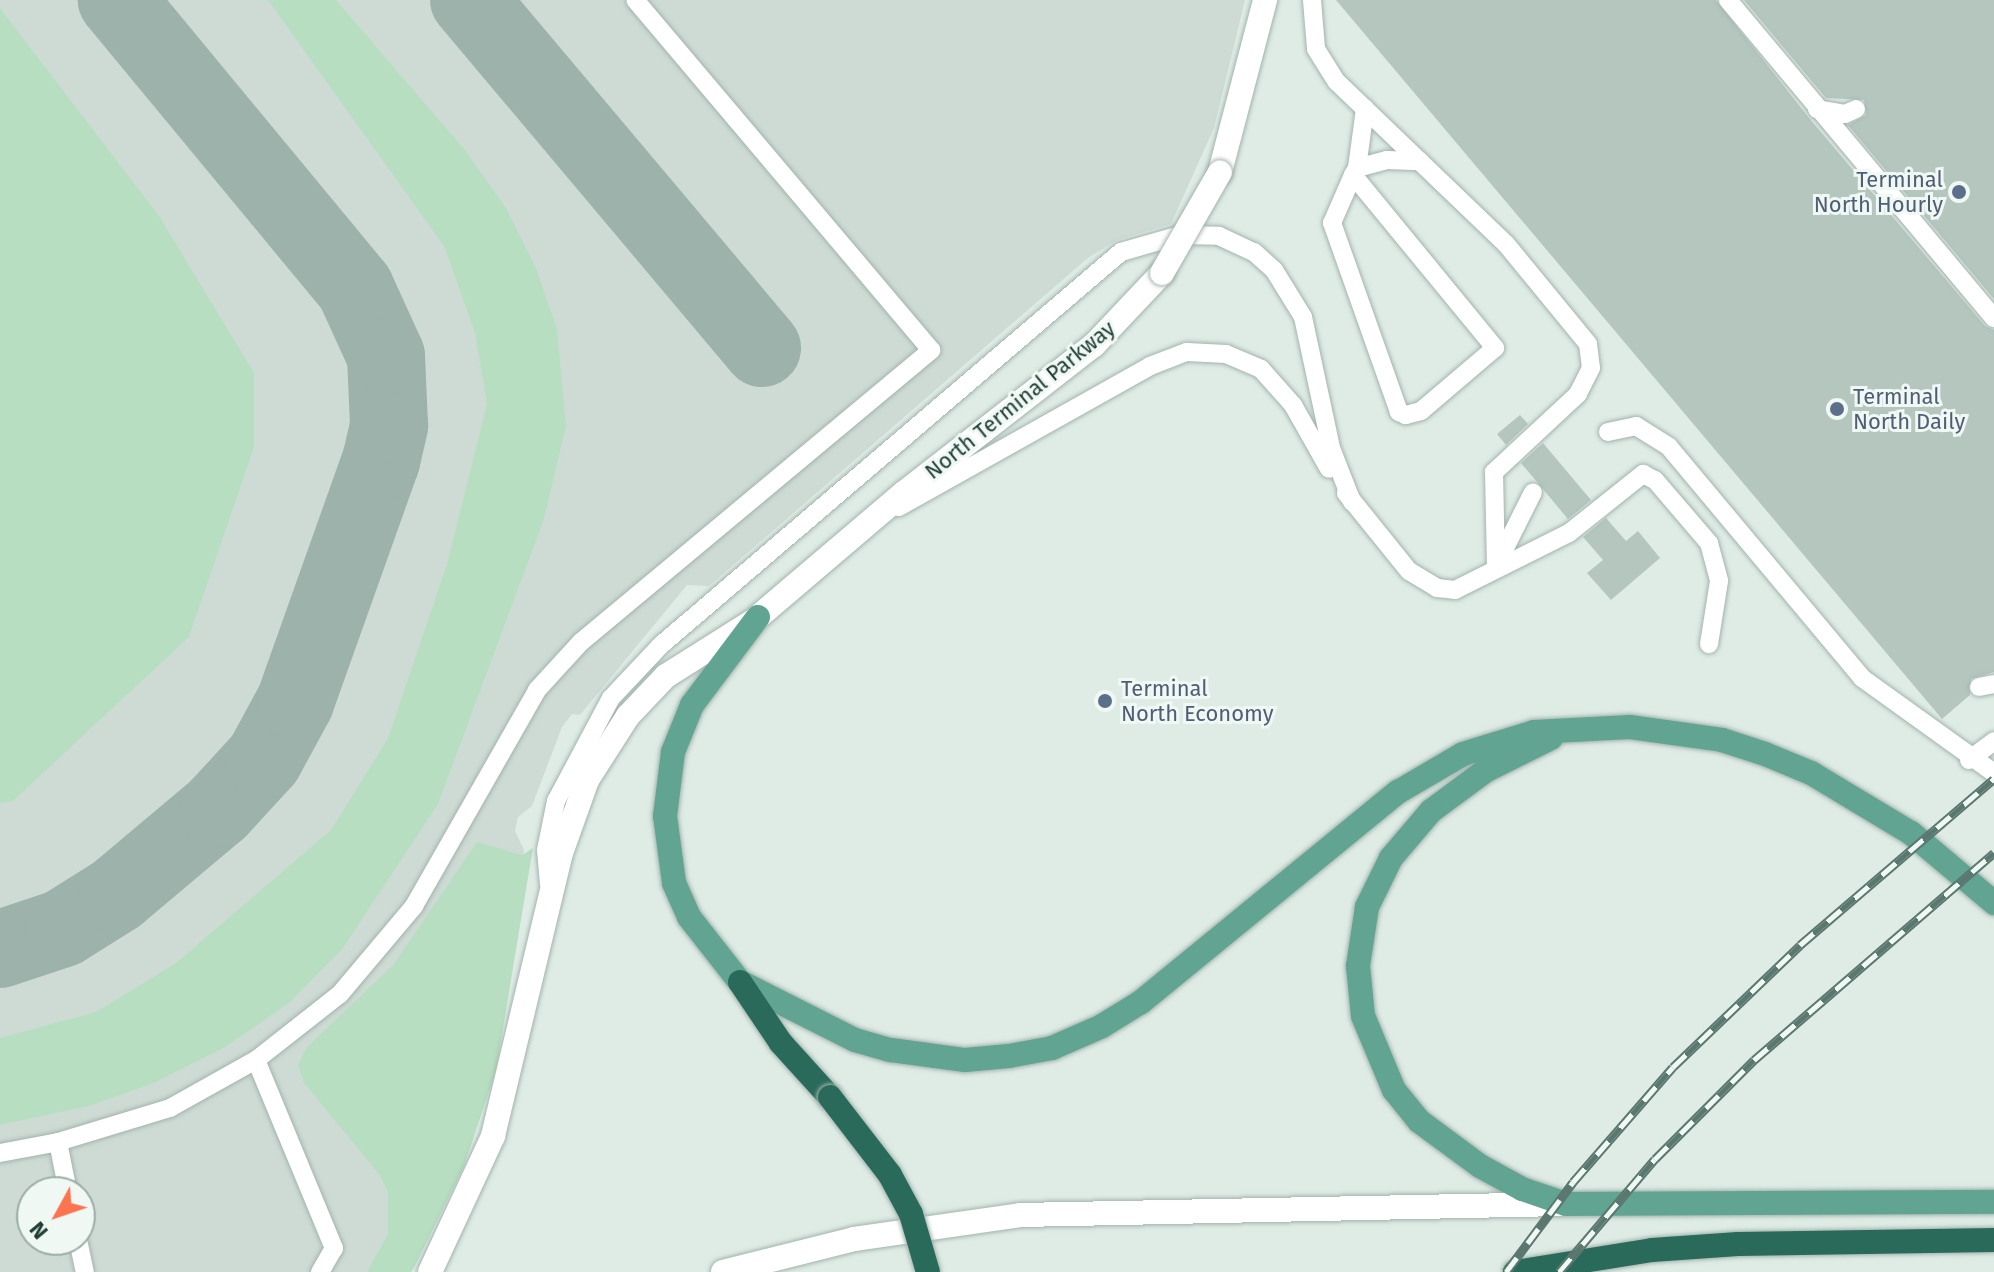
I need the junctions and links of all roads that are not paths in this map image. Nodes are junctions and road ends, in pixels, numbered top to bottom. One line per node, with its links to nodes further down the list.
1 (635, 0): 25 (lane)
2 (1265, 0): 14 (main road, North Terminal Parkway, bridge)
3 (1312, 0): 5 (lane)
4 (1728, 0): 7 (lane)
5 (1365, 109): 8 (lane); 9 (lane)
6 (1856, 109): 7 (lane)
7 (1817, 115): 10 (lane)
8 (1420, 161): 9 (lane); 15 (lane)
9 (1355, 171): 9 (lane)
10 (1994, 318)
11 (1608, 432): 20 (lane)
12 (1533, 492): 15 (lane)
13 (1352, 502): 14 (lane); 15 (lane); 22 (lane)
14 (849, 538): 16 (main road, North Terminal Parkway)
15 (1496, 566): 17 (lane)
16 (758, 617): 22 (main road, North Terminal Parkway); 24 (main road)
17 (1709, 644)
18 (1576, 729): 23 (main road); 24 (main road); 30 (main road)
19 (1994, 741): 20 (lane)
20 (1969, 760): 21 (lane)
21 (1994, 773)
22 (550, 903): 33 (main road, North Terminal Parkway)
23 (1994, 903)
24 (740, 982): 35 (highway, bridge)
25 (256, 1060): 26 (lane); 32 (lane)
26 (58, 1142): 27 (lane); 28 (lane)
27 (0, 1153)
28 (65, 1176)
29 (1994, 1202): 30 (main road)
30 (1566, 1204): 34 (main road)
31 (1994, 1240): 36 (highway)
32 (320, 1272)
33 (430, 1272)
34 (723, 1272)
35 (928, 1272)
36 (1515, 1272)

